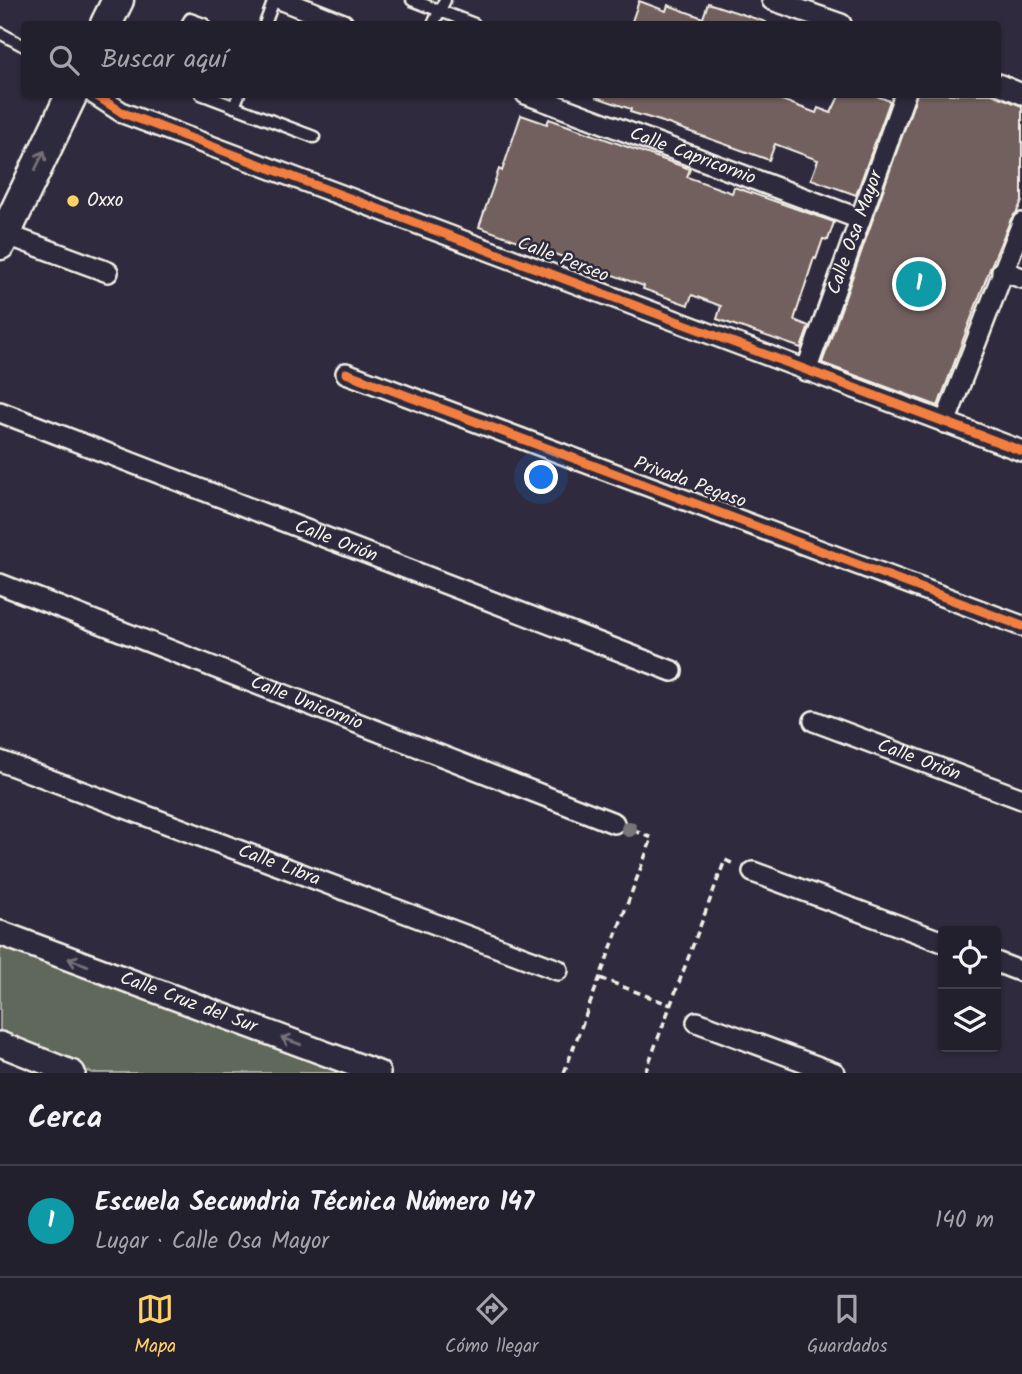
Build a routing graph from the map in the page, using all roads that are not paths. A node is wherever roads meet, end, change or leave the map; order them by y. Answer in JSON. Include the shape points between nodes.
{"nodes":[{"id":1,"x":118,"y":0,"type":"edge"},
{"id":2,"x":274,"y":0,"type":"edge"},
{"id":3,"x":282,"y":0,"type":"edge"},
{"id":4,"x":412,"y":0,"type":"edge"},
{"id":5,"x":445,"y":0,"type":"edge"},
{"id":6,"x":772,"y":0,"type":"edge"},
{"id":7,"x":439,"y":11,"type":"junction"},
{"id":8,"x":108,"y":21,"type":"edge"},
{"id":9,"x":266,"y":21,"type":"edge"},
{"id":10,"x":335,"y":21,"type":"edge"},
{"id":11,"x":434,"y":21,"type":"edge"},
{"id":12,"x":466,"y":21,"type":"edge"},
{"id":13,"x":832,"y":21,"type":"edge"},
{"id":14,"x":0,"y":33,"type":"edge"},
{"id":15,"x":21,"y":44,"type":"edge"},
{"id":16,"x":1001,"y":85,"type":"edge"},
{"id":17,"x":1022,"y":93,"type":"edge"},
{"id":18,"x":70,"y":98,"type":"edge"},
{"id":19,"x":100,"y":98,"type":"edge"},
{"id":20,"x":211,"y":98,"type":"edge"},
{"id":21,"x":237,"y":98,"type":"edge"},
{"id":22,"x":537,"y":98,"type":"edge"},
{"id":23,"x":904,"y":98,"type":"edge"},
{"id":24,"x":234,"y":107,"type":"junction"},
{"id":25,"x":314,"y":136,"type":"dead end"},
{"id":26,"x":860,"y":219,"type":"junction"},
{"id":27,"x":1022,"y":223,"type":"edge"},
{"id":28,"x":2,"y":239,"type":"edge"},
{"id":29,"x":1002,"y":271,"type":"junction"},
{"id":30,"x":108,"y":272,"type":"dead end"},
{"id":31,"x":1022,"y":278,"type":"edge"},
{"id":32,"x":806,"y":371,"type":"junction"},
{"id":33,"x":346,"y":373,"type":"dead end"},
{"id":34,"x":0,"y":412,"type":"edge"},
{"id":35,"x":945,"y":422,"type":"junction"},
{"id":36,"x":1022,"y":451,"type":"edge"},
{"id":37,"x":0,"y":584,"type":"edge"},
{"id":38,"x":1022,"y":626,"type":"edge"},
{"id":39,"x":672,"y":671,"type":"dead end"},
{"id":40,"x":814,"y":721,"type":"dead end"},
{"id":41,"x":0,"y":761,"type":"edge"},
{"id":42,"x":1022,"y":799,"type":"edge"},
{"id":43,"x":614,"y":823,"type":"road end"},
{"id":44,"x":753,"y":872,"type":"road end"},
{"id":45,"x":0,"y":933,"type":"edge"},
{"id":46,"x":938,"y":940,"type":"edge"},
{"id":47,"x":1001,"y":964,"type":"edge"},
{"id":48,"x":558,"y":970,"type":"dead end"},
{"id":49,"x":1022,"y":972,"type":"edge"},
{"id":50,"x":697,"y":1021,"type":"dead end"},
{"id":51,"x":0,"y":1044,"type":"edge"},
{"id":52,"x":73,"y":1073,"type":"edge"},
{"id":53,"x":378,"y":1073,"type":"edge"},
{"id":54,"x":835,"y":1073,"type":"edge"}],
"edges":[{"from":1,"to":8,"type":"main road"},
{"from":2,"to":9,"type":"lane"},
{"from":3,"to":10,"type":"street"},
{"from":4,"to":7,"type":"lane"},
{"from":5,"to":7,"type":"lane"},
{"from":6,"to":13,"type":"street"},
{"from":7,"to":11,"type":"lane"},
{"from":7,"to":12,"type":"lane"},
{"from":14,"to":15,"type":"lane"},
{"from":16,"to":17,"type":"street"},
{"from":28,"to":18,"type":"main road","one_way":true,"via":[[15,201]]},
{"from":19,"to":32,"type":"street","name":"Calle Perseo","via":[[123,113]]},
{"from":20,"to":24,"type":"lane"},
{"from":21,"to":24,"type":"lane"},
{"from":22,"to":26,"type":"street","name":"Calle Capricornio"},
{"from":23,"to":26,"type":"street","name":"Calle Osa Mayor"},
{"from":24,"to":25,"type":"lane"},
{"from":26,"to":32,"type":"street","name":"Calle Osa Mayor"},
{"from":27,"to":29,"type":"street"},
{"from":28,"to":30,"type":"street"},
{"from":29,"to":31,"type":"street"},
{"from":29,"to":35,"type":"street"},
{"from":32,"to":35,"type":"street","name":"Calle Perseo"},
{"from":33,"to":38,"type":"street","name":"Privada Pegaso"},
{"from":34,"to":39,"type":"street","name":"Calle Orión"},
{"from":35,"to":36,"type":"street","name":"Calle Perseo"},
{"from":37,"to":43,"type":"street","name":"Calle Unicornio"},
{"from":40,"to":42,"type":"street","name":"Calle Orión"},
{"from":41,"to":48,"type":"street","name":"Calle Libra"},
{"from":44,"to":46,"type":"street"},
{"from":53,"to":45,"type":"street","name":"Calle Cruz del Sur","one_way":true},
{"from":47,"to":49,"type":"street"},
{"from":50,"to":54,"type":"street"},
{"from":51,"to":52,"type":"street"}]}
